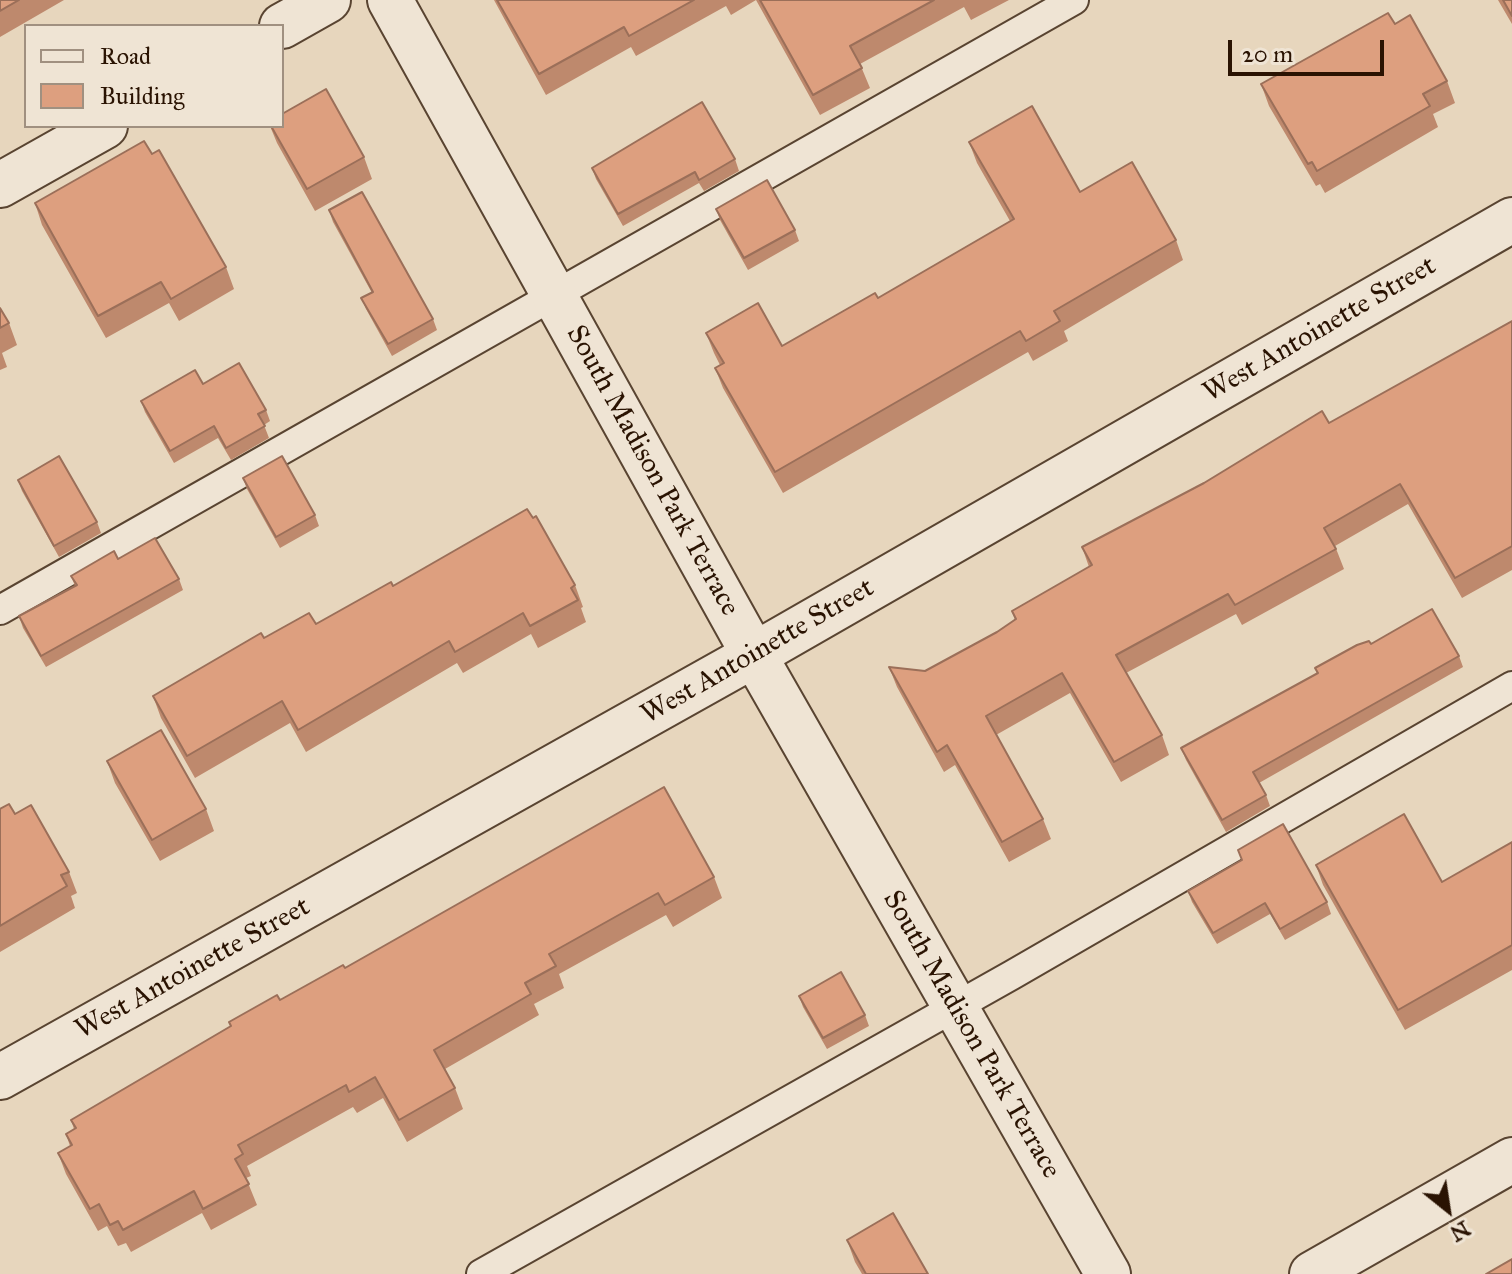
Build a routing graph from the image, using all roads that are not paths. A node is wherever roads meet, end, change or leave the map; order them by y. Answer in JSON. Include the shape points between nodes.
{"nodes":[{"id":1,"x":328,"y":0,"type":"edge"},
{"id":2,"x":390,"y":0,"type":"edge"},
{"id":3,"x":1074,"y":0,"type":"edge"},
{"id":4,"x":284,"y":25,"type":"edge"},
{"id":5,"x":101,"y":128,"type":"edge"},
{"id":6,"x":0,"y":185,"type":"edge"},
{"id":7,"x":1512,"y":220,"type":"edge"},
{"id":8,"x":553,"y":293,"type":"junction"},
{"id":9,"x":0,"y":610,"type":"edge"},
{"id":10,"x":754,"y":655,"type":"junction"},
{"id":11,"x":1512,"y":686,"type":"edge"},
{"id":12,"x":954,"y":1005,"type":"junction"},
{"id":13,"x":0,"y":1077,"type":"edge"},
{"id":14,"x":1512,"y":1160,"type":"edge"},
{"id":15,"x":481,"y":1274,"type":"edge"},
{"id":16,"x":1108,"y":1274,"type":"edge"},
{"id":17,"x":1312,"y":1274,"type":"edge"}],
"edges":[{"from":1,"to":4,"type":"street"},
{"from":2,"to":8,"type":"street","name":"South Madison Park Terrace"},
{"from":3,"to":8,"type":"lane"},
{"from":5,"to":6,"type":"street"},
{"from":7,"to":10,"type":"street","name":"West Antoinette Street"},
{"from":8,"to":9,"type":"lane"},
{"from":8,"to":10,"type":"street","name":"South Madison Park Terrace"},
{"from":10,"to":12,"type":"street","name":"South Madison Park Terrace"},
{"from":10,"to":13,"type":"street","name":"West Antoinette Street"},
{"from":11,"to":12,"type":"lane"},
{"from":12,"to":15,"type":"lane"},
{"from":12,"to":16,"type":"street","name":"South Madison Park Terrace"},
{"from":14,"to":17,"type":"street"}]}
